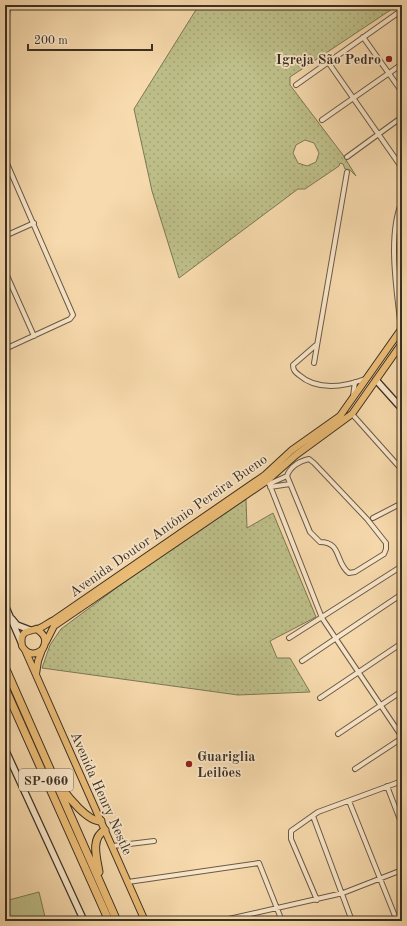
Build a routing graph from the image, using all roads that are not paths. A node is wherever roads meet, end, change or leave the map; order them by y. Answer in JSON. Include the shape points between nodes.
{"nodes":[{"id":1,"x":8,"y":5,"type":"edge"},
{"id":2,"x":402,"y":10,"type":"edge"},
{"id":3,"x":5,"y":36,"type":"edge"},
{"id":4,"x":363,"y":37,"type":"junction"},
{"id":5,"x":328,"y":62,"type":"junction"},
{"id":6,"x":402,"y":64,"type":"edge"},
{"id":7,"x":389,"y":73,"type":"junction"},
{"id":8,"x":296,"y":85,"type":"dead end"},
{"id":9,"x":402,"y":92,"type":"edge"},
{"id":10,"x":353,"y":98,"type":"junction"},
{"id":11,"x":402,"y":117,"type":"edge"},
{"id":12,"x":322,"y":120,"type":"dead end"},
{"id":13,"x":378,"y":134,"type":"junction"},
{"id":14,"x":347,"y":157,"type":"dead end"},
{"id":15,"x":5,"y":159,"type":"edge"},
{"id":16,"x":402,"y":168,"type":"edge"},
{"id":17,"x":347,"y":172,"type":"dead end"},
{"id":18,"x":402,"y":201,"type":"edge"},
{"id":19,"x":34,"y":223,"type":"junction"},
{"id":20,"x":5,"y":236,"type":"edge"},
{"id":21,"x":5,"y":271,"type":"edge"},
{"id":22,"x":400,"y":309,"type":"edge"},
{"id":23,"x":402,"y":328,"type":"edge"},
{"id":24,"x":34,"y":336,"type":"junction"},
{"id":25,"x":316,"y":344,"type":"junction"},
{"id":26,"x":401,"y":348,"type":"edge"},
{"id":27,"x":5,"y":349,"type":"edge"},
{"id":28,"x":314,"y":363,"type":"dead end"},
{"id":29,"x":368,"y":376,"type":"junction"},
{"id":30,"x":377,"y":380,"type":"junction"},
{"id":31,"x":355,"y":382,"type":"junction"},
{"id":32,"x":352,"y":399,"type":"junction"},
{"id":33,"x":402,"y":409,"type":"edge"},
{"id":34,"x":352,"y":414,"type":"junction"},
{"id":35,"x":402,"y":470,"type":"edge"},
{"id":36,"x":286,"y":476,"type":"junction"},
{"id":37,"x":268,"y":481,"type":"junction"},
{"id":38,"x":290,"y":484,"type":"junction"},
{"id":39,"x":402,"y":502,"type":"edge"},
{"id":40,"x":373,"y":518,"type":"dead end"},
{"id":41,"x":402,"y":566,"type":"edge"},
{"id":42,"x":402,"y":594,"type":"edge"},
{"id":43,"x":5,"y":605,"type":"edge"},
{"id":44,"x":9,"y":616,"type":"junction"},
{"id":45,"x":322,"y":618,"type":"junction"},
{"id":46,"x":33,"y":629,"type":"junction"},
{"id":47,"x":290,"y":638,"type":"dead end"},
{"id":48,"x":336,"y":638,"type":"junction"},
{"id":49,"x":21,"y":642,"type":"junction"},
{"id":50,"x":46,"y":642,"type":"junction"},
{"id":51,"x":402,"y":643,"type":"edge"},
{"id":52,"x":24,"y":650,"type":"junction"},
{"id":53,"x":42,"y":650,"type":"junction"},
{"id":54,"x":302,"y":661,"type":"dead end"},
{"id":55,"x":5,"y":667,"type":"edge"},
{"id":56,"x":359,"y":672,"type":"junction"},
{"id":57,"x":36,"y":676,"type":"junction"},
{"id":58,"x":5,"y":688,"type":"edge"},
{"id":59,"x":402,"y":691,"type":"edge"},
{"id":60,"x":320,"y":698,"type":"dead end"},
{"id":61,"x":382,"y":705,"type":"junction"},
{"id":62,"x":338,"y":734,"type":"dead end"},
{"id":63,"x":402,"y":737,"type":"edge"},
{"id":64,"x":5,"y":751,"type":"edge"},
{"id":65,"x":355,"y":769,"type":"dead end"},
{"id":66,"x":50,"y":770,"type":"junction"},
{"id":67,"x":402,"y":781,"type":"edge"},
{"id":68,"x":387,"y":786,"type":"junction"},
{"id":69,"x":349,"y":801,"type":"junction"},
{"id":70,"x":313,"y":816,"type":"junction"},
{"id":71,"x":101,"y":821,"type":"junction"},
{"id":72,"x":402,"y":825,"type":"edge"},
{"id":73,"x":105,"y":830,"type":"junction"},
{"id":74,"x":154,"y":841,"type":"dead end"},
{"id":75,"x":113,"y":846,"type":"junction"},
{"id":76,"x":402,"y":870,"type":"edge"},
{"id":77,"x":380,"y":879,"type":"junction"},
{"id":78,"x":128,"y":882,"type":"junction"},
{"id":79,"x":101,"y":884,"type":"junction"},
{"id":80,"x":343,"y":893,"type":"junction"},
{"id":81,"x":317,"y":900,"type":"junction"},
{"id":82,"x":276,"y":908,"type":"junction"},
{"id":83,"x":84,"y":921,"type":"edge"},
{"id":84,"x":109,"y":921,"type":"edge"},
{"id":85,"x":117,"y":921,"type":"edge"},
{"id":86,"x":145,"y":921,"type":"edge"},
{"id":87,"x":220,"y":921,"type":"edge"},
{"id":88,"x":282,"y":921,"type":"edge"},
{"id":89,"x":352,"y":921,"type":"edge"},
{"id":90,"x":397,"y":921,"type":"edge"}],
"edges":[{"from":1,"to":3,"type":"street"},
{"from":2,"to":4,"type":"street"},
{"from":4,"to":5,"type":"street"},
{"from":4,"to":7,"type":"street"},
{"from":5,"to":8,"type":"street"},
{"from":5,"to":10,"type":"street"},
{"from":6,"to":7,"type":"street"},
{"from":7,"to":9,"type":"street"},
{"from":7,"to":10,"type":"street"},
{"from":10,"to":12,"type":"street"},
{"from":10,"to":13,"type":"street"},
{"from":11,"to":13,"type":"street"},
{"from":13,"to":14,"type":"street"},
{"from":13,"to":16,"type":"street"},
{"from":15,"to":19,"type":"street"},
{"from":17,"to":25,"type":"street"},
{"from":18,"to":22,"type":"street","via":[[394,226]]},
{"from":19,"to":20,"type":"street"},
{"from":19,"to":24,"type":"street","via":[[73,315],[70,319]]},
{"from":21,"to":24,"type":"street"},
{"from":22,"to":23,"type":"street"},
{"from":23,"to":29,"type":"main road","name":"Avenida Doutor Antônio Pereira Bueno"},
{"from":24,"to":27,"type":"street"},
{"from":25,"to":28,"type":"street"},
{"from":25,"to":31,"type":"street","via":[[310,352],[294,362],[292,368],[295,372],[312,384],[330,387]]},
{"from":26,"to":30,"type":"main road","name":"Avenida Doutor Antônio Pereira Bueno"},
{"from":29,"to":30,"type":"main road","via":[[369,381]]},
{"from":29,"to":30,"type":"main road","via":[[376,372]]},
{"from":29,"to":31,"type":"street"},
{"from":29,"to":32,"type":"main road","name":"Avenida Doutor Antônio Pereira Bueno"},
{"from":30,"to":33,"type":"street"},
{"from":30,"to":34,"type":"main road","name":"Avenida Doutor Antônio Pereira Bueno"},
{"from":31,"to":32,"type":"street"},
{"from":32,"to":34,"type":"main road","via":[[349,407]]},
{"from":32,"to":37,"type":"main road","name":"Avenida Doutor Antônio Pereira Bueno","via":[[340,416],[292,450]]},
{"from":34,"to":35,"type":"street"},
{"from":34,"to":37,"type":"main road","name":"Avenida Doutor Antônio Pereira Bueno","via":[[296,455]]},
{"from":36,"to":37,"type":"street"},
{"from":36,"to":38,"type":"street"},
{"from":36,"to":38,"type":"street","via":[[289,469],[303,460],[309,459],[314,462],[386,543],[384,554],[355,572],[349,573],[344,570],[334,546],[320,542],[310,532]]},
{"from":37,"to":38,"type":"street"},
{"from":37,"to":45,"type":"street"},
{"from":37,"to":46,"type":"main road","name":"Avenida Doutor Antônio Pereira Bueno","via":[[54,620]]},
{"from":37,"to":50,"type":"main road","name":"Avenida Doutor Antônio Pereira Bueno","via":[[54,626]]},
{"from":39,"to":40,"type":"street"},
{"from":41,"to":45,"type":"street"},
{"from":42,"to":48,"type":"street"},
{"from":43,"to":44,"type":"street"},
{"from":44,"to":46,"type":"street","via":[[17,625]]},
{"from":44,"to":49,"type":"street"},
{"from":45,"to":47,"type":"street"},
{"from":45,"to":48,"type":"street"},
{"from":46,"to":49,"type":"main road","via":[[22,636]]},
{"from":46,"to":50,"type":"main road","via":[[45,636]]},
{"from":48,"to":54,"type":"street"},
{"from":48,"to":56,"type":"street"},
{"from":49,"to":52,"type":"main road"},
{"from":50,"to":53,"type":"main road"},
{"from":51,"to":56,"type":"street"},
{"from":52,"to":53,"type":"main road","via":[[33,654]]},
{"from":52,"to":57,"type":"main road","name":"Avenida Henry Nestle"},
{"from":53,"to":57,"type":"main road","via":[[36,667]]},
{"from":55,"to":66,"type":"highway","number":"SP-060"},
{"from":56,"to":60,"type":"street"},
{"from":56,"to":61,"type":"street"},
{"from":57,"to":71,"type":"main road","name":"Avenida Henry Nestle"},
{"from":58,"to":84,"type":"highway","number":"SP-060"},
{"from":59,"to":61,"type":"street"},
{"from":61,"to":62,"type":"street"},
{"from":61,"to":63,"type":"street"},
{"from":63,"to":65,"type":"street"},
{"from":64,"to":83,"type":"street"},
{"from":66,"to":71,"type":"highway","via":[[69,799],[90,817]]},
{"from":66,"to":79,"type":"highway","number":"SP-060"},
{"from":67,"to":68,"type":"street"},
{"from":68,"to":69,"type":"street"},
{"from":68,"to":72,"type":"street"},
{"from":69,"to":70,"type":"street"},
{"from":69,"to":77,"type":"street"},
{"from":70,"to":80,"type":"street"},
{"from":70,"to":81,"type":"street","via":[[298,825],[290,834]]},
{"from":71,"to":73,"type":"main road","name":"Avenida Henry Nestle"},
{"from":73,"to":75,"type":"main road","name":"Avenida Henry Nestle"},
{"from":73,"to":79,"type":"highway","via":[[101,833],[95,852]]},
{"from":74,"to":75,"type":"street"},
{"from":75,"to":78,"type":"main road","name":"Avenida Henry Nestle"},
{"from":76,"to":77,"type":"street"},
{"from":77,"to":80,"type":"street"},
{"from":77,"to":90,"type":"street"},
{"from":78,"to":82,"type":"street","via":[[259,863]]},
{"from":78,"to":86,"type":"main road","name":"Avenida Henry Nestle"},
{"from":79,"to":85,"type":"highway","number":"SP-060"},
{"from":80,"to":81,"type":"street"},
{"from":80,"to":89,"type":"street"},
{"from":81,"to":82,"type":"street"},
{"from":82,"to":87,"type":"street"},
{"from":82,"to":88,"type":"street"}]}
